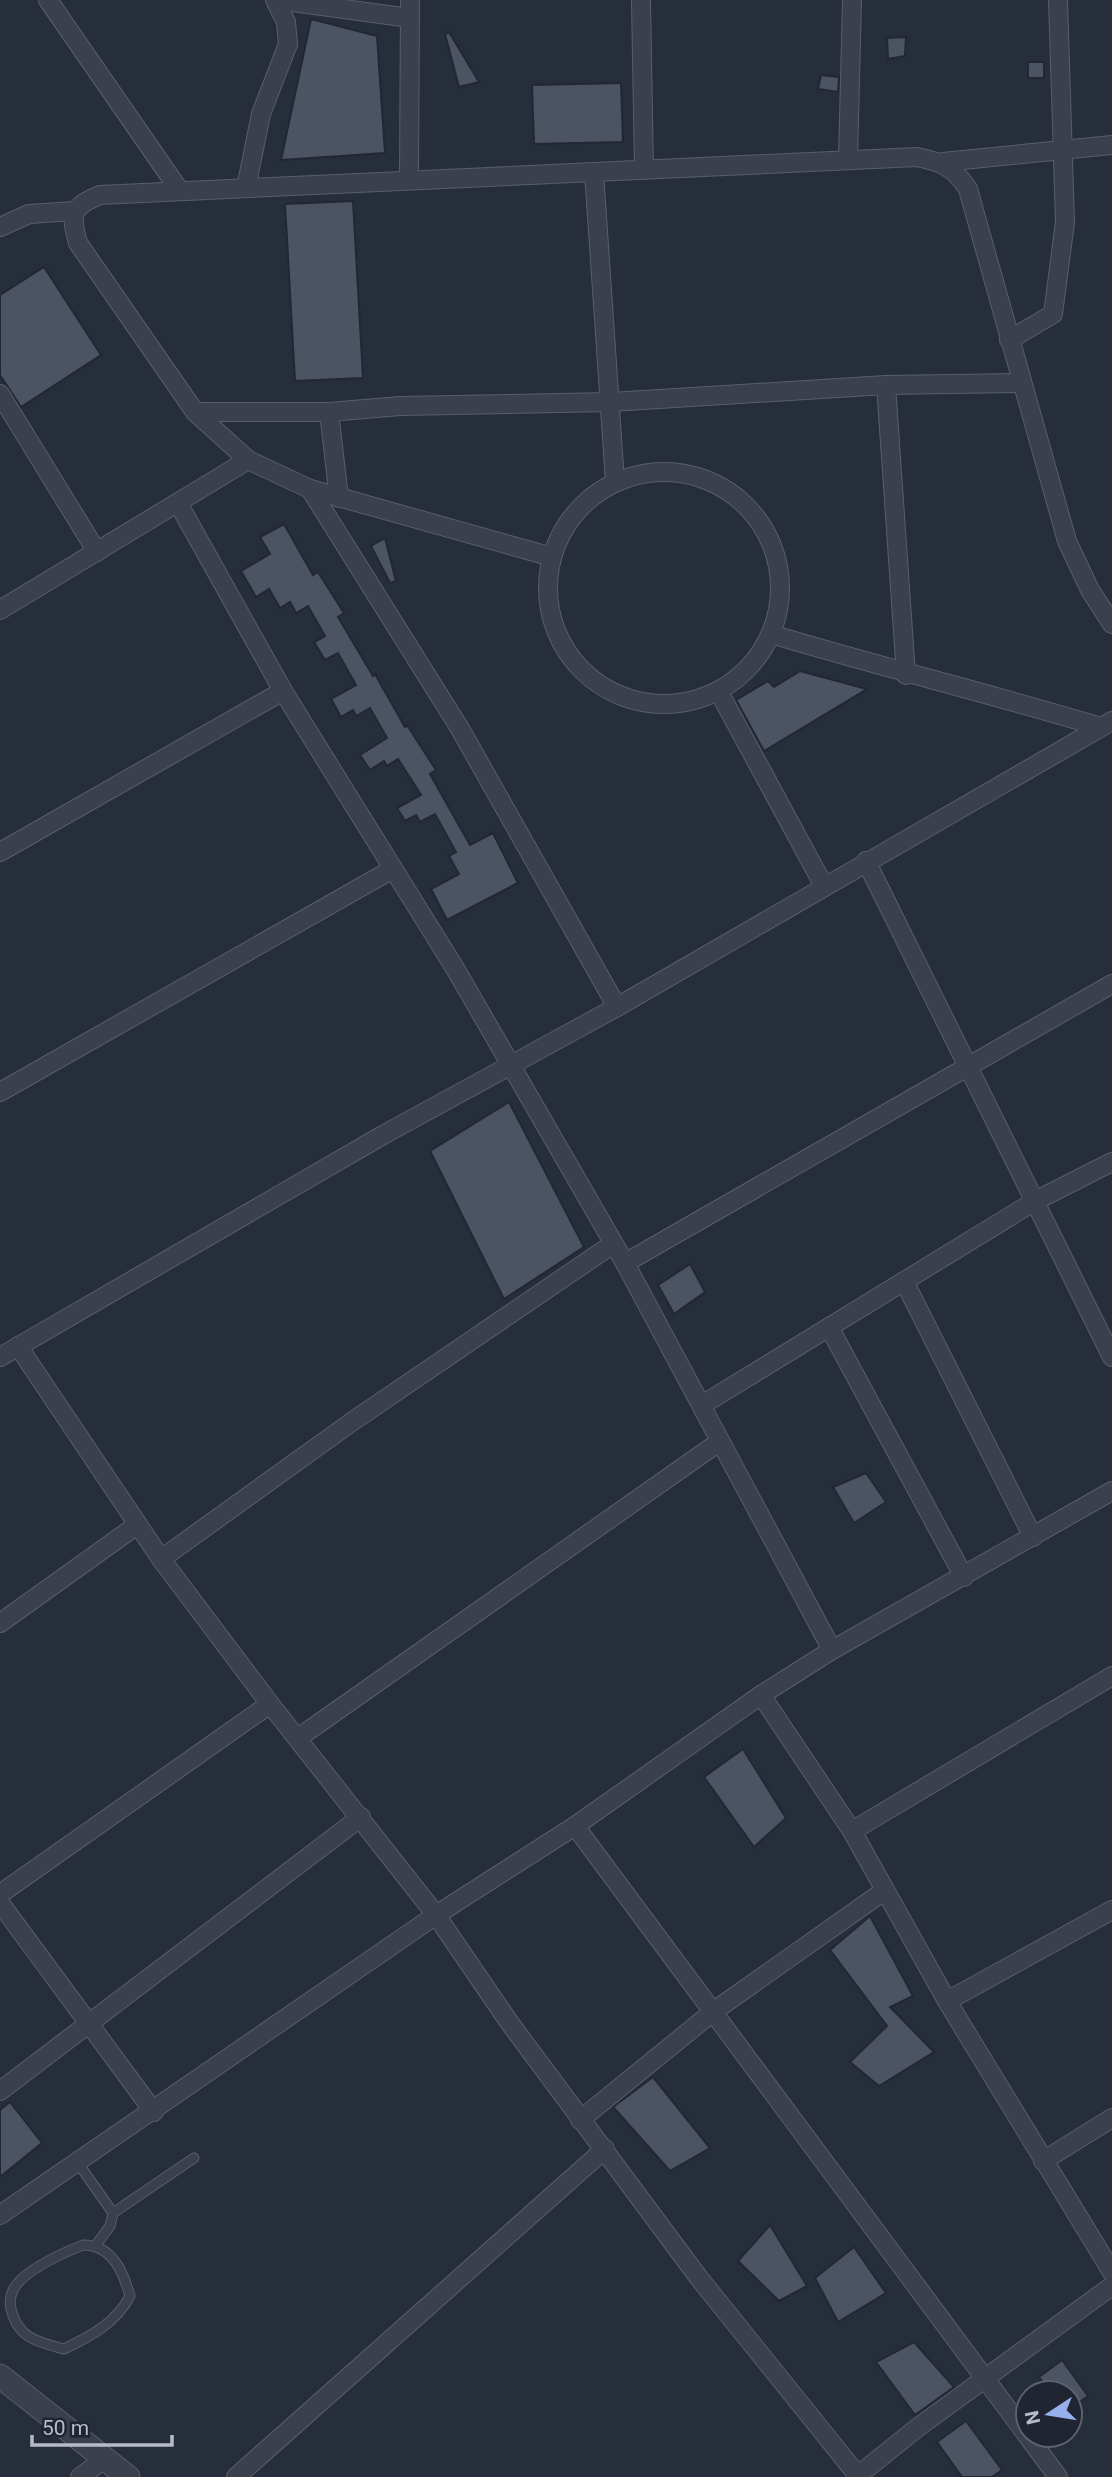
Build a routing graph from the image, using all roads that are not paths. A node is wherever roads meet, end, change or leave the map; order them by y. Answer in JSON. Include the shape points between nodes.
{"nodes":[{"id":1,"x":48,"y":0,"type":"edge"},
{"id":2,"x":276,"y":0,"type":"edge"},
{"id":3,"x":641,"y":0,"type":"edge"},
{"id":4,"x":852,"y":0,"type":"edge"},
{"id":5,"x":1058,"y":0,"type":"edge"},
{"id":6,"x":410,"y":9,"type":"edge"},
{"id":7,"x":1112,"y":145,"type":"edge"},
{"id":8,"x":1063,"y":149,"type":"junction"},
{"id":9,"x":848,"y":160,"type":"junction"},
{"id":10,"x":943,"y":162,"type":"junction"},
{"id":11,"x":644,"y":170,"type":"junction"},
{"id":12,"x":594,"y":172,"type":"junction"},
{"id":13,"x":409,"y":180,"type":"junction"},
{"id":14,"x":246,"y":188,"type":"junction"},
{"id":15,"x":180,"y":191,"type":"junction"},
{"id":16,"x":74,"y":211,"type":"junction"},
{"id":17,"x":0,"y":227,"type":"edge"},
{"id":18,"x":1009,"y":340,"type":"junction"},
{"id":19,"x":1020,"y":383,"type":"junction"},
{"id":20,"x":886,"y":385,"type":"junction"},
{"id":21,"x":0,"y":394,"type":"edge"},
{"id":22,"x":611,"y":402,"type":"junction"},
{"id":23,"x":195,"y":412,"type":"junction"},
{"id":24,"x":329,"y":412,"type":"junction"},
{"id":25,"x":247,"y":460,"type":"junction"},
{"id":26,"x":615,"y":482,"type":"junction"},
{"id":27,"x":310,"y":489,"type":"junction"},
{"id":28,"x":339,"y":498,"type":"junction"},
{"id":29,"x":178,"y":503,"type":"junction"},
{"id":30,"x":97,"y":552,"type":"junction"},
{"id":31,"x":552,"y":557,"type":"junction"},
{"id":32,"x":0,"y":610,"type":"edge"},
{"id":33,"x":1112,"y":624,"type":"edge"},
{"id":34,"x":771,"y":634,"type":"junction"},
{"id":35,"x":906,"y":675,"type":"junction"},
{"id":36,"x":283,"y":691,"type":"junction"},
{"id":37,"x":719,"y":692,"type":"junction"},
{"id":38,"x":1107,"y":724,"type":"edge"},
{"id":39,"x":0,"y":852,"type":"edge"},
{"id":40,"x":866,"y":861,"type":"junction"},
{"id":41,"x":391,"y":870,"type":"junction"},
{"id":42,"x":824,"y":886,"type":"junction"},
{"id":43,"x":1112,"y":984,"type":"edge"},
{"id":44,"x":617,"y":1007,"type":"junction"},
{"id":45,"x":969,"y":1064,"type":"junction"},
{"id":46,"x":510,"y":1067,"type":"junction"},
{"id":47,"x":0,"y":1092,"type":"edge"},
{"id":48,"x":1112,"y":1161,"type":"edge"},
{"id":49,"x":1035,"y":1200,"type":"junction"},
{"id":50,"x":613,"y":1244,"type":"junction"},
{"id":51,"x":625,"y":1263,"type":"junction"},
{"id":52,"x":904,"y":1281,"type":"junction"},
{"id":53,"x":829,"y":1327,"type":"junction"},
{"id":54,"x":18,"y":1346,"type":"junction"},
{"id":55,"x":0,"y":1357,"type":"edge"},
{"id":56,"x":1112,"y":1357,"type":"edge"},
{"id":57,"x":702,"y":1405,"type":"junction"},
{"id":58,"x":719,"y":1442,"type":"junction"},
{"id":59,"x":1112,"y":1491,"type":"edge"},
{"id":60,"x":137,"y":1525,"type":"junction"},
{"id":61,"x":1033,"y":1537,"type":"junction"},
{"id":62,"x":161,"y":1559,"type":"junction"},
{"id":63,"x":964,"y":1577,"type":"junction"},
{"id":64,"x":0,"y":1623,"type":"edge"},
{"id":65,"x":832,"y":1650,"type":"junction"},
{"id":66,"x":1112,"y":1676,"type":"edge"},
{"id":67,"x":761,"y":1695,"type":"junction"},
{"id":68,"x":270,"y":1704,"type":"junction"},
{"id":69,"x":298,"y":1738,"type":"junction"},
{"id":70,"x":361,"y":1817,"type":"junction"},
{"id":71,"x":575,"y":1826,"type":"junction"},
{"id":72,"x":852,"y":1831,"type":"junction"},
{"id":73,"x":884,"y":1891,"type":"junction"},
{"id":74,"x":0,"y":1894,"type":"edge"},
{"id":75,"x":0,"y":1903,"type":"edge"},
{"id":76,"x":1112,"y":1910,"type":"edge"},
{"id":77,"x":436,"y":1915,"type":"junction"},
{"id":78,"x":947,"y":2001,"type":"junction"},
{"id":79,"x":714,"y":2011,"type":"junction"},
{"id":80,"x":89,"y":2025,"type":"junction"},
{"id":81,"x":0,"y":2091,"type":"edge"},
{"id":82,"x":153,"y":2112,"type":"junction"},
{"id":83,"x":1112,"y":2118,"type":"edge"},
{"id":84,"x":580,"y":2120,"type":"junction"},
{"id":85,"x":605,"y":2149,"type":"junction"},
{"id":86,"x":194,"y":2158,"type":"dead end"},
{"id":87,"x":1043,"y":2161,"type":"junction"},
{"id":88,"x":78,"y":2163,"type":"junction"},
{"id":89,"x":113,"y":2213,"type":"junction"},
{"id":90,"x":0,"y":2216,"type":"edge"},
{"id":91,"x":96,"y":2245,"type":"junction"},
{"id":92,"x":1112,"y":2272,"type":"edge"},
{"id":93,"x":1112,"y":2286,"type":"edge"},
{"id":94,"x":0,"y":2376,"type":"edge"},
{"id":95,"x":986,"y":2378,"type":"junction"},
{"id":96,"x":103,"y":2460,"type":"junction"},
{"id":97,"x":858,"y":2476,"type":"edge"},
{"id":98,"x":80,"y":2477,"type":"edge"},
{"id":99,"x":128,"y":2477,"type":"edge"},
{"id":100,"x":236,"y":2477,"type":"edge"},
{"id":101,"x":1058,"y":2477,"type":"edge"}],
"edges":[{"from":1,"to":15,"type":"street"},
{"from":2,"to":6,"type":"street"},
{"from":2,"to":14,"type":"street","via":[[288,44],[261,114]]},
{"from":3,"to":11,"type":"street"},
{"from":4,"to":9,"type":"street"},
{"from":5,"to":8,"type":"street"},
{"from":6,"to":13,"type":"street"},
{"from":7,"to":8,"type":"street"},
{"from":8,"to":10,"type":"street"},
{"from":8,"to":18,"type":"street","via":[[1065,222],[1053,314]]},
{"from":9,"to":10,"type":"street","via":[[917,156]]},
{"from":9,"to":11,"type":"street"},
{"from":10,"to":18,"type":"street","via":[[957,171],[968,188]]},
{"from":11,"to":12,"type":"street"},
{"from":12,"to":13,"type":"street"},
{"from":12,"to":22,"type":"street"},
{"from":13,"to":14,"type":"street"},
{"from":14,"to":15,"type":"street"},
{"from":15,"to":16,"type":"street","via":[[100,195],[80,203]]},
{"from":16,"to":17,"type":"street","via":[[29,214]]},
{"from":16,"to":23,"type":"street","via":[[78,243]]},
{"from":18,"to":19,"type":"street"},
{"from":19,"to":20,"type":"street"},
{"from":19,"to":33,"type":"street","via":[[1067,541]]},
{"from":20,"to":22,"type":"street"},
{"from":20,"to":35,"type":"street"},
{"from":21,"to":30,"type":"street"},
{"from":22,"to":24,"type":"street"},
{"from":22,"to":26,"type":"street"},
{"from":23,"to":24,"type":"street"},
{"from":23,"to":25,"type":"street"},
{"from":24,"to":28,"type":"street"},
{"from":25,"to":27,"type":"street"},
{"from":25,"to":29,"type":"street"},
{"from":26,"to":31,"type":"street","via":[[576,512]]},
{"from":26,"to":34,"type":"street","via":[[649,472],[684,473],[717,484],[745,504],[766,532],[779,565],[780,600]]},
{"from":27,"to":28,"type":"street"},
{"from":27,"to":44,"type":"street","via":[[458,727]]},
{"from":28,"to":31,"type":"street"},
{"from":29,"to":30,"type":"street"},
{"from":29,"to":36,"type":"street"},
{"from":30,"to":32,"type":"street"},
{"from":31,"to":37,"type":"street","via":[[551,617],[562,645],[580,669],[604,688],[641,702],[691,702]]},
{"from":34,"to":35,"type":"street"},
{"from":34,"to":37,"type":"street","via":[[759,657]]},
{"from":35,"to":38,"type":"street"},
{"from":36,"to":39,"type":"street"},
{"from":36,"to":41,"type":"street"},
{"from":37,"to":42,"type":"street"},
{"from":38,"to":40,"type":"street"},
{"from":40,"to":42,"type":"street"},
{"from":40,"to":45,"type":"street"},
{"from":41,"to":46,"type":"street","via":[[456,970]]},
{"from":41,"to":47,"type":"street"},
{"from":42,"to":44,"type":"street"},
{"from":43,"to":45,"type":"street"},
{"from":44,"to":46,"type":"street"},
{"from":45,"to":49,"type":"street"},
{"from":45,"to":51,"type":"street"},
{"from":46,"to":50,"type":"street"},
{"from":46,"to":54,"type":"street"},
{"from":48,"to":49,"type":"street"},
{"from":49,"to":52,"type":"street"},
{"from":49,"to":56,"type":"street"},
{"from":50,"to":51,"type":"street"},
{"from":50,"to":62,"type":"street"},
{"from":51,"to":57,"type":"street"},
{"from":52,"to":53,"type":"street"},
{"from":52,"to":61,"type":"street"},
{"from":53,"to":57,"type":"street"},
{"from":53,"to":63,"type":"street"},
{"from":54,"to":55,"type":"street"},
{"from":54,"to":60,"type":"street"},
{"from":57,"to":58,"type":"street"},
{"from":58,"to":65,"type":"street"},
{"from":58,"to":69,"type":"street"},
{"from":59,"to":61,"type":"street"},
{"from":60,"to":62,"type":"street"},
{"from":60,"to":64,"type":"street"},
{"from":61,"to":63,"type":"street"},
{"from":62,"to":68,"type":"street"},
{"from":63,"to":65,"type":"street"},
{"from":65,"to":67,"type":"street"},
{"from":66,"to":72,"type":"street"},
{"from":67,"to":71,"type":"street"},
{"from":67,"to":72,"type":"street"},
{"from":68,"to":69,"type":"street"},
{"from":68,"to":74,"type":"street"},
{"from":69,"to":70,"type":"street"},
{"from":70,"to":77,"type":"street"},
{"from":70,"to":80,"type":"street"},
{"from":71,"to":77,"type":"street"},
{"from":71,"to":79,"type":"street"},
{"from":72,"to":73,"type":"street"},
{"from":73,"to":78,"type":"street"},
{"from":73,"to":79,"type":"street"},
{"from":75,"to":80,"type":"street"},
{"from":76,"to":78,"type":"street"},
{"from":77,"to":82,"type":"street"},
{"from":77,"to":84,"type":"street"},
{"from":78,"to":87,"type":"street"},
{"from":79,"to":84,"type":"street"},
{"from":79,"to":95,"type":"street"},
{"from":80,"to":81,"type":"street"},
{"from":80,"to":82,"type":"street"},
{"from":82,"to":88,"type":"street"},
{"from":83,"to":87,"type":"street"},
{"from":84,"to":85,"type":"street"},
{"from":85,"to":97,"type":"street","via":[[699,2278]]},
{"from":85,"to":100,"type":"street"},
{"from":86,"to":89,"type":"lane"},
{"from":87,"to":92,"type":"street"},
{"from":88,"to":89,"type":"lane"},
{"from":88,"to":90,"type":"street"},
{"from":89,"to":91,"type":"lane"},
{"from":91,"to":91,"type":"lane","via":[[123,2273],[130,2296],[120,2315],[64,2349],[42,2344],[15,2326],[9,2301],[16,2284],[59,2255]]},
{"from":93,"to":95,"type":"street"},
{"from":94,"to":96,"type":"street"},
{"from":95,"to":97,"type":"street"},
{"from":95,"to":101,"type":"street"},
{"from":96,"to":98,"type":"street"},
{"from":96,"to":99,"type":"street"}]}
